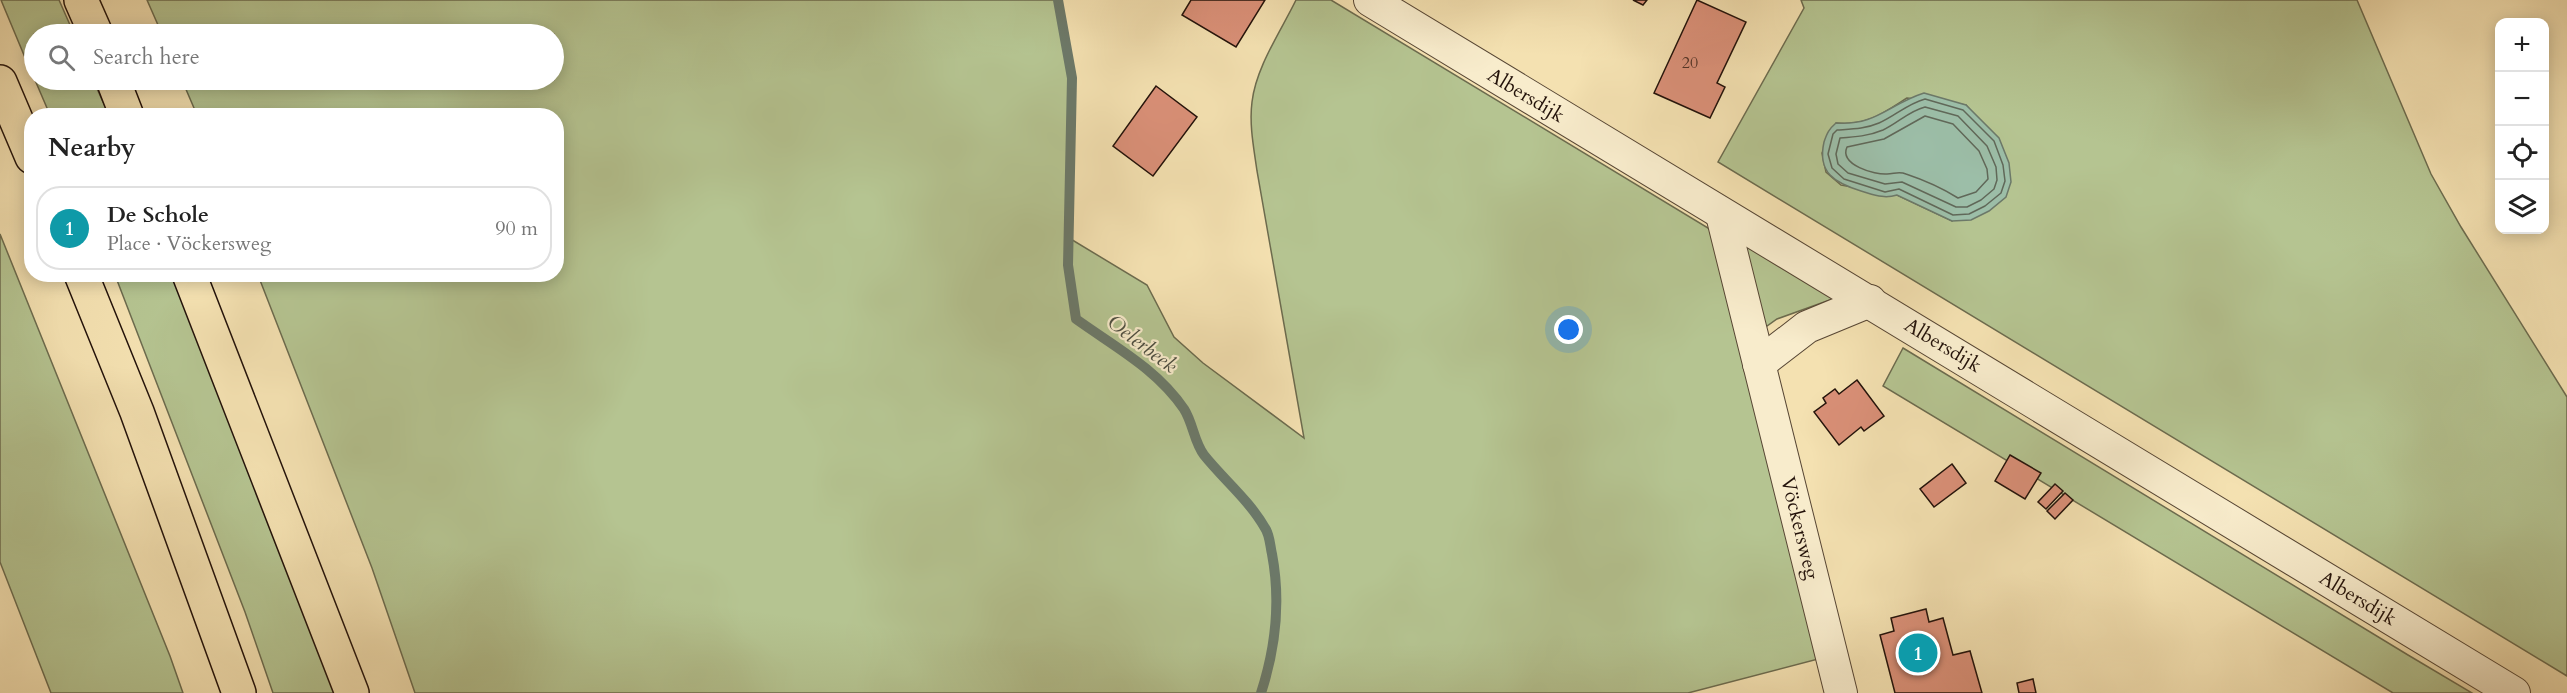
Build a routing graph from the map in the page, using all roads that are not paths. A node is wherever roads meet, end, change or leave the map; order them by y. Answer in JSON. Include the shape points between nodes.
{"nodes":[{"id":1,"x":81,"y":0,"type":"edge"},
{"id":2,"x":1370,"y":0,"type":"edge"},
{"id":3,"x":92,"y":24,"type":"edge"},
{"id":4,"x":1,"y":85,"type":"edge"},
{"id":5,"x":117,"y":90,"type":"edge"},
{"id":6,"x":124,"y":108,"type":"edge"},
{"id":7,"x":24,"y":138,"type":"edge"},
{"id":8,"x":1722,"y":214,"type":"junction"},
{"id":9,"x":84,"y":282,"type":"edge"},
{"id":10,"x":192,"y":282,"type":"edge"},
{"id":11,"x":1870,"y":301,"type":"junction"},
{"id":12,"x":1759,"y":364,"type":"junction"},
{"id":13,"x":239,"y":693,"type":"edge"},
{"id":14,"x":352,"y":693,"type":"edge"},
{"id":15,"x":1841,"y":693,"type":"edge"},
{"id":16,"x":2514,"y":693,"type":"edge"}],
"edges":[{"from":1,"to":3,"type":"highway"},
{"from":2,"to":8,"type":"street","name":"Albersdijk"},
{"from":4,"to":7,"type":"highway"},
{"from":5,"to":6,"type":"highway"},
{"from":8,"to":11,"type":"street","name":"Albersdijk"},
{"from":8,"to":12,"type":"street","name":"Vöckersweg"},
{"from":9,"to":13,"type":"highway","via":[[137,412]]},
{"from":10,"to":14,"type":"highway"},
{"from":11,"to":12,"type":"street","via":[[1807,327]]},
{"from":11,"to":16,"type":"street","name":"Albersdijk"},
{"from":12,"to":15,"type":"street","name":"Vöckersweg"}]}
